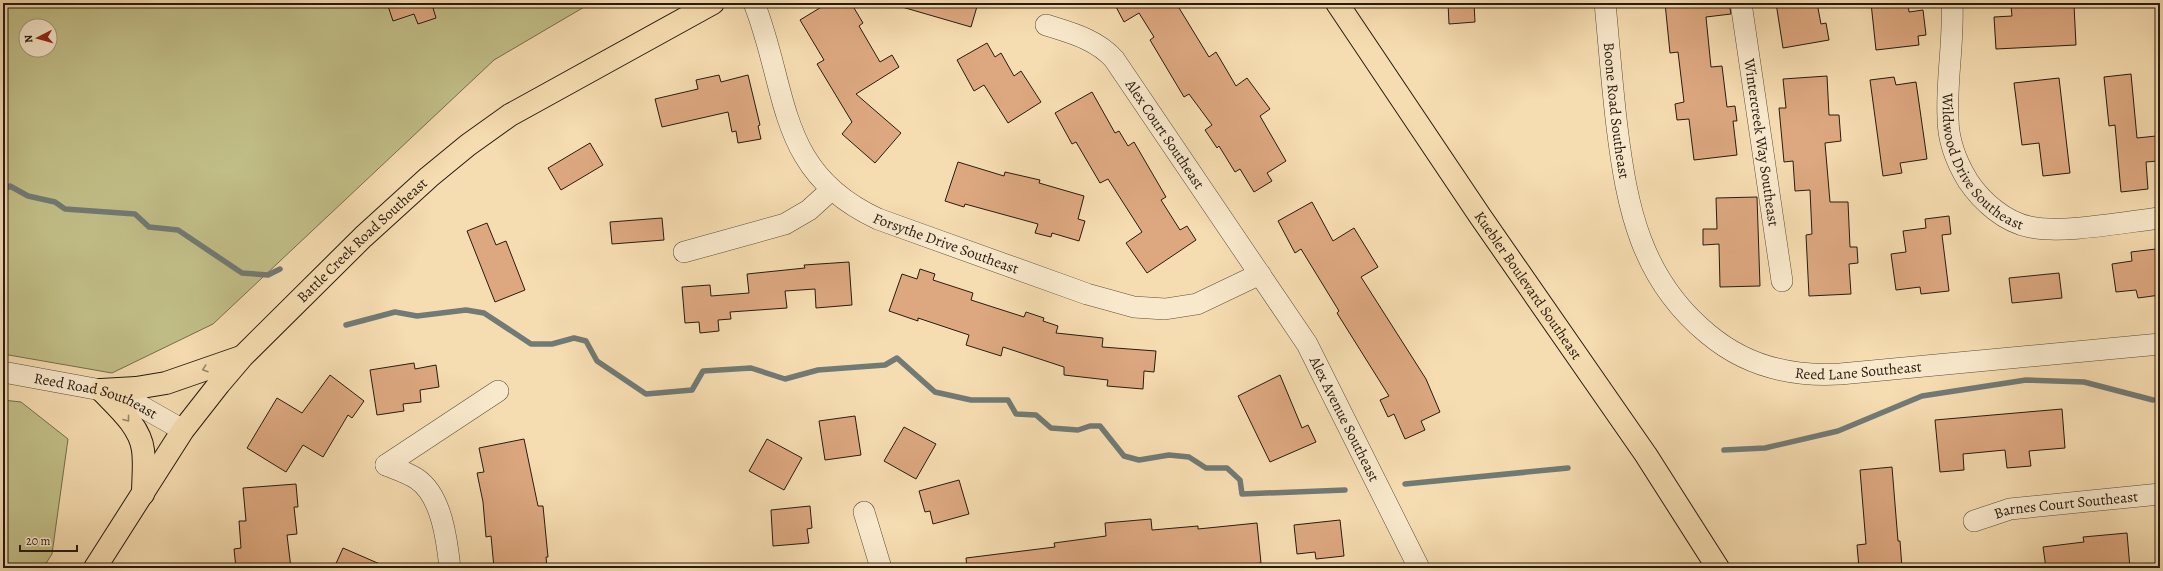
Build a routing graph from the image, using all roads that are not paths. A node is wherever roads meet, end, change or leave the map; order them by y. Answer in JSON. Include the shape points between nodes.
{"nodes":[{"id":1,"x":713,"y":3,"type":"edge"},
{"id":2,"x":754,"y":3,"type":"edge"},
{"id":3,"x":1337,"y":3,"type":"edge"},
{"id":4,"x":1605,"y":3,"type":"edge"},
{"id":5,"x":1741,"y":3,"type":"edge"},
{"id":6,"x":1952,"y":3,"type":"edge"},
{"id":7,"x":1046,"y":25,"type":"dead end"},
{"id":8,"x":831,"y":190,"type":"junction"},
{"id":9,"x":1632,"y":217,"type":"joint"},
{"id":10,"x":2160,"y":218,"type":"edge"},
{"id":11,"x":684,"y":252,"type":"dead end"},
{"id":12,"x":1260,"y":274,"type":"junction"},
{"id":13,"x":1782,"y":281,"type":"dead end"},
{"id":14,"x":2160,"y":344,"type":"edge"},
{"id":15,"x":242,"y":357,"type":"junction"},
{"id":16,"x":3,"y":372,"type":"edge"},
{"id":17,"x":101,"y":390,"type":"junction"},
{"id":18,"x":498,"y":391,"type":"dead end"},
{"id":19,"x":183,"y":430,"type":"junction"},
{"id":20,"x":143,"y":494,"type":"junction"},
{"id":21,"x":2160,"y":494,"type":"edge"},
{"id":22,"x":864,"y":512,"type":"dead end"},
{"id":23,"x":1974,"y":521,"type":"dead end"},
{"id":24,"x":95,"y":568,"type":"edge"},
{"id":25,"x":450,"y":568,"type":"edge"},
{"id":26,"x":881,"y":568,"type":"edge"},
{"id":27,"x":1419,"y":568,"type":"edge"},
{"id":28,"x":1718,"y":568,"type":"edge"}],
"edges":[{"from":1,"to":15,"type":"main road","name":"Battle Creek Road Southeast","via":[[510,115],[468,145],[363,237]]},
{"from":2,"to":8,"type":"street","name":"Forsythe Drive Southeast","via":[[762,22],[785,114],[804,154]]},
{"from":3,"to":28,"type":"main road","name":"Kuebler Boulevard Southeast","via":[[1480,216],[1646,455]]},
{"from":4,"to":9,"type":"street","name":"Boone Road Southeast","via":[[1622,164]]},
{"from":5,"to":13,"type":"street","name":"Wintercreek Way Southeast"},
{"from":6,"to":10,"type":"street","name":"Wildwood Drive Southeast","via":[[1948,118],[1950,136],[1964,174],[1977,194],[2011,221],[2030,228],[2072,228]]},
{"from":7,"to":12,"type":"street","name":"Alex Court Southeast","via":[[1094,42],[1114,59]]},
{"from":8,"to":11,"type":"street","via":[[809,210],[785,224]]},
{"from":8,"to":12,"type":"street","name":"Forsythe Drive Southeast","via":[[858,210],[878,219],[1086,294],[1134,307],[1165,309],[1197,304]]},
{"from":9,"to":14,"type":"street","name":"Reed Lane Southeast","via":[[1651,264],[1680,309],[1720,345],[1751,361],[1777,370],[1810,375],[1834,374]]},
{"from":12,"to":27,"type":"street","name":"Alex Avenue Southeast","via":[[1317,361]]},
{"from":15,"to":17,"type":"main road","one_way":true,"via":[[166,383]]},
{"from":15,"to":19,"type":"main road","name":"Battle Creek Road Southeast"},
{"from":16,"to":17,"type":"street","name":"Reed Road Southeast"},
{"from":17,"to":19,"type":"street","name":"Reed Road Southeast","via":[[130,400]]},
{"from":17,"to":20,"type":"main road","one_way":true,"via":[[127,418],[141,441]]},
{"from":18,"to":25,"type":"street","via":[[386,465],[417,479],[426,487],[447,536]]},
{"from":19,"to":20,"type":"main road","name":"Battle Creek Road Southeast"},
{"from":20,"to":24,"type":"main road","name":"Battle Creek Road Southeast"},
{"from":21,"to":23,"type":"street","name":"Barnes Court Southeast","via":[[2010,509]]},
{"from":22,"to":26,"type":"street"}]}
